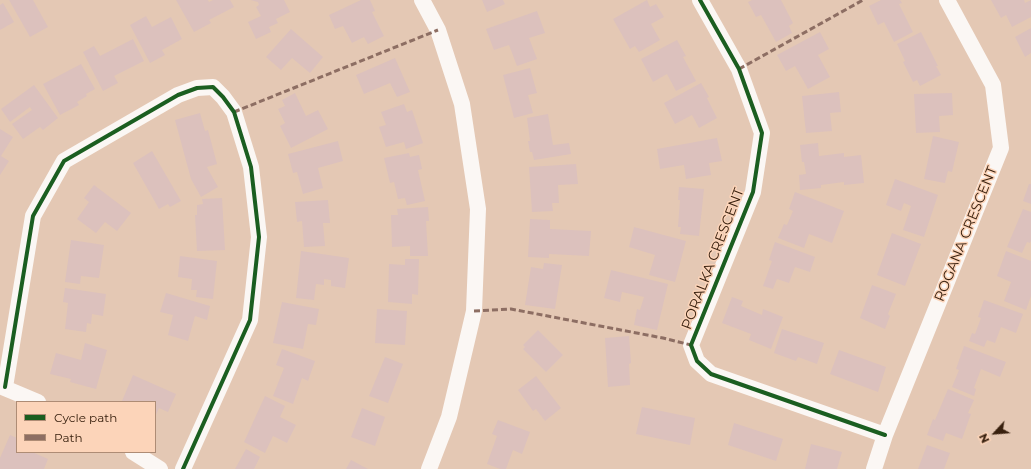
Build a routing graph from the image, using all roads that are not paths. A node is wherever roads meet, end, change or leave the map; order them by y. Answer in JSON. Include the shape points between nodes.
{"nodes":[{"id":1,"x":422,"y":0,"type":"edge"},
{"id":2,"x":700,"y":0,"type":"edge"},
{"id":3,"x":947,"y":0,"type":"edge"},
{"id":4,"x":2,"y":386,"type":"edge"},
{"id":5,"x":36,"y":401,"type":"edge"},
{"id":6,"x":885,"y":434,"type":"junction"},
{"id":7,"x":135,"y":453,"type":"edge"},
{"id":8,"x":160,"y":469,"type":"edge"},
{"id":9,"x":183,"y":469,"type":"edge"},
{"id":10,"x":428,"y":469,"type":"edge"},
{"id":11,"x":874,"y":469,"type":"edge"}],
"edges":[{"from":1,"to":10,"type":"street","via":[[438,30],[462,104],[478,209],[474,311],[450,417]]},
{"from":2,"to":6,"type":"street","name":"PORALKA CRESCENT","via":[[739,69],[762,133],[753,192],[691,345],[697,361],[711,374]]},
{"from":3,"to":6,"type":"street","name":"ROGANA CRESCENT","via":[[993,85],[1001,148]]},
{"from":4,"to":5,"type":"street"},
{"from":4,"to":9,"type":"street","via":[[33,216],[64,161],[178,95],[197,88],[212,87],[234,112],[251,167],[260,237],[250,320]]},
{"from":6,"to":11,"type":"street","name":"ROGANA CRESCENT"},
{"from":7,"to":8,"type":"street"}]}
